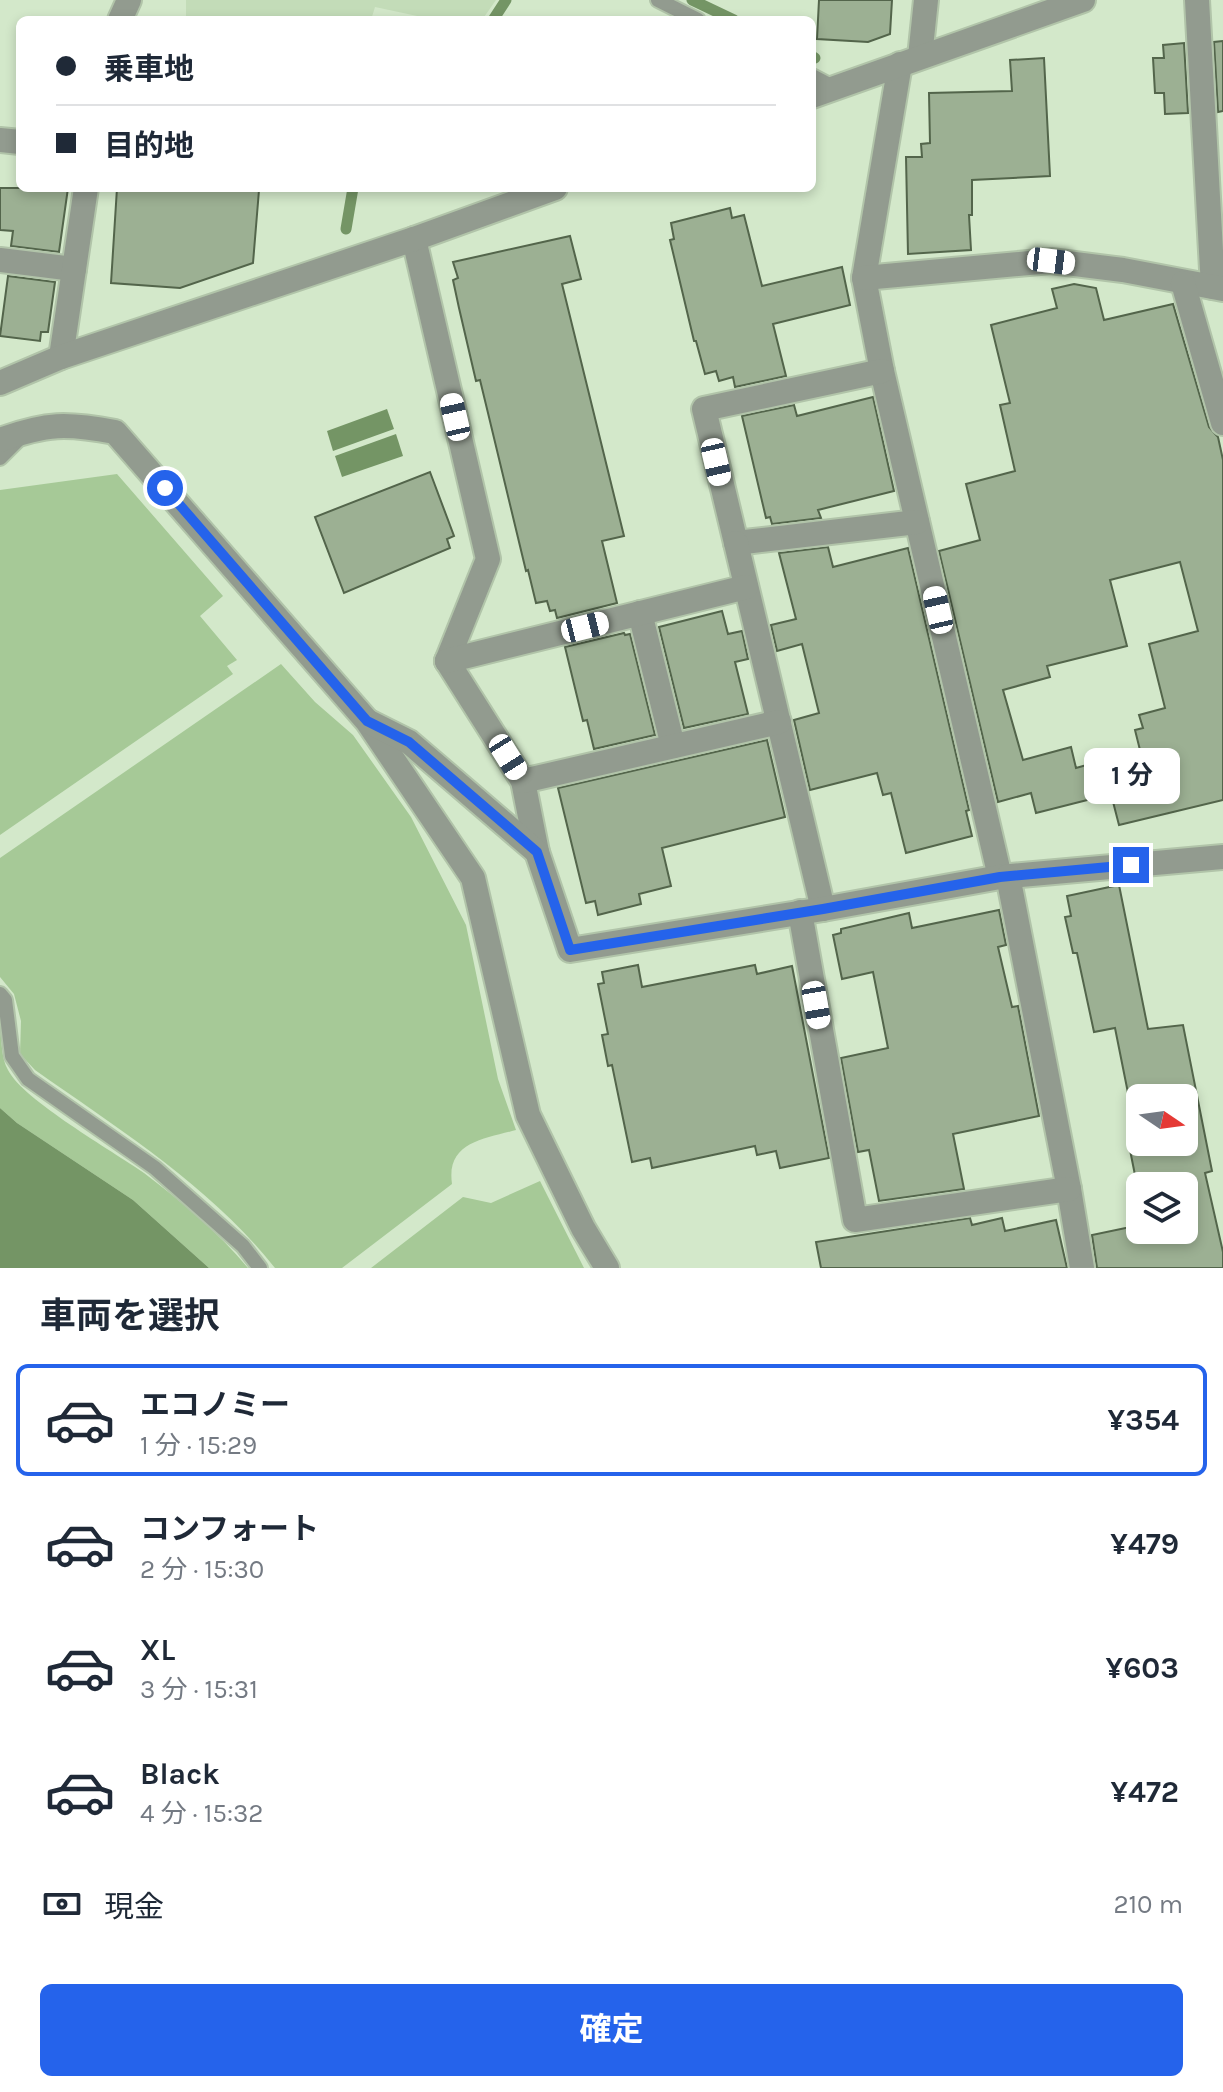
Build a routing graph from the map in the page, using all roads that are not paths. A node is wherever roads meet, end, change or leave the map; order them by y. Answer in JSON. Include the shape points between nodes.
{"nodes":[{"id":1,"x":658,"y":0,"type":"edge"},
{"id":2,"x":926,"y":0,"type":"edge"},
{"id":3,"x":1083,"y":0,"type":"edge"},
{"id":4,"x":1197,"y":0,"type":"edge"},
{"id":5,"x":690,"y":16,"type":"edge"},
{"id":6,"x":910,"y":61,"type":"junction"},
{"id":7,"x":816,"y":78,"type":"edge"},
{"id":8,"x":835,"y":88,"type":"junction"},
{"id":9,"x":816,"y":95,"type":"edge"},
{"id":10,"x":85,"y":192,"type":"edge"},
{"id":11,"x":544,"y":192,"type":"edge"},
{"id":12,"x":414,"y":239,"type":"junction"},
{"id":13,"x":0,"y":260,"type":"edge"},
{"id":14,"x":74,"y":269,"type":"junction"},
{"id":15,"x":864,"y":278,"type":"junction"},
{"id":16,"x":1183,"y":283,"type":"junction"},
{"id":17,"x":1218,"y":288,"type":"edge"},
{"id":18,"x":61,"y":357,"type":"junction"},
{"id":19,"x":882,"y":371,"type":"junction"},
{"id":20,"x":0,"y":383,"type":"edge"},
{"id":21,"x":1223,"y":423,"type":"edge"},
{"id":22,"x":28,"y":430,"type":"junction"},
{"id":23,"x":0,"y":440,"type":"edge"},
{"id":24,"x":0,"y":458,"type":"edge"},
{"id":25,"x":917,"y":522,"type":"junction"},
{"id":26,"x":736,"y":543,"type":"junction"},
{"id":27,"x":746,"y":587,"type":"junction"},
{"id":28,"x":640,"y":613,"type":"junction"},
{"id":29,"x":447,"y":661,"type":"junction"},
{"id":30,"x":367,"y":721,"type":"junction"},
{"id":31,"x":779,"y":722,"type":"junction"},
{"id":32,"x":673,"y":746,"type":"junction"},
{"id":33,"x":523,"y":781,"type":"junction"},
{"id":34,"x":537,"y":852,"type":"junction"},
{"id":35,"x":1223,"y":857,"type":"edge"},
{"id":36,"x":1004,"y":876,"type":"junction"},
{"id":37,"x":811,"y":911,"type":"junction"},
{"id":38,"x":0,"y":994,"type":"edge"},
{"id":39,"x":1069,"y":1189,"type":"junction"},
{"id":40,"x":260,"y":1268,"type":"edge"},
{"id":41,"x":607,"y":1268,"type":"edge"},
{"id":42,"x":1082,"y":1268,"type":"edge"}],
"edges":[{"from":1,"to":5,"type":"lane"},
{"from":2,"to":6,"type":"street"},
{"from":3,"to":6,"type":"street"},
{"from":4,"to":17,"type":"street"},
{"from":6,"to":8,"type":"street"},
{"from":6,"to":15,"type":"street"},
{"from":7,"to":8,"type":"lane"},
{"from":8,"to":9,"type":"street"},
{"from":10,"to":14,"type":"street"},
{"from":11,"to":12,"type":"street"},
{"from":12,"to":18,"type":"street"},
{"from":12,"to":29,"type":"street","via":[[488,559]]},
{"from":13,"to":14,"type":"street"},
{"from":14,"to":18,"type":"street"},
{"from":15,"to":16,"type":"street","via":[[1051,261]]},
{"from":15,"to":19,"type":"street"},
{"from":16,"to":17,"type":"street"},
{"from":16,"to":21,"type":"street"},
{"from":18,"to":20,"type":"street"},
{"from":19,"to":25,"type":"street"},
{"from":19,"to":26,"type":"street","via":[[704,409]]},
{"from":22,"to":23,"type":"street"},
{"from":22,"to":24,"type":"lane"},
{"from":22,"to":30,"type":"street","via":[[72,424],[115,432]]},
{"from":25,"to":26,"type":"street"},
{"from":25,"to":36,"type":"street"},
{"from":26,"to":27,"type":"street"},
{"from":27,"to":28,"type":"street"},
{"from":27,"to":31,"type":"street"},
{"from":28,"to":29,"type":"street"},
{"from":28,"to":32,"type":"street"},
{"from":29,"to":33,"type":"street"},
{"from":30,"to":34,"type":"street","via":[[409,742]]},
{"from":30,"to":41,"type":"street","via":[[473,878],[528,1115]]},
{"from":31,"to":32,"type":"street"},
{"from":31,"to":37,"type":"street"},
{"from":32,"to":33,"type":"street"},
{"from":33,"to":34,"type":"street"},
{"from":34,"to":37,"type":"street","via":[[570,950]]},
{"from":35,"to":36,"type":"street"},
{"from":36,"to":37,"type":"street"},
{"from":36,"to":39,"type":"street"},
{"from":37,"to":39,"type":"street","via":[[855,1220]]},
{"from":38,"to":40,"type":"lane","via":[[12,1056],[28,1079],[155,1168],[243,1246]]},
{"from":39,"to":42,"type":"street"}]}
